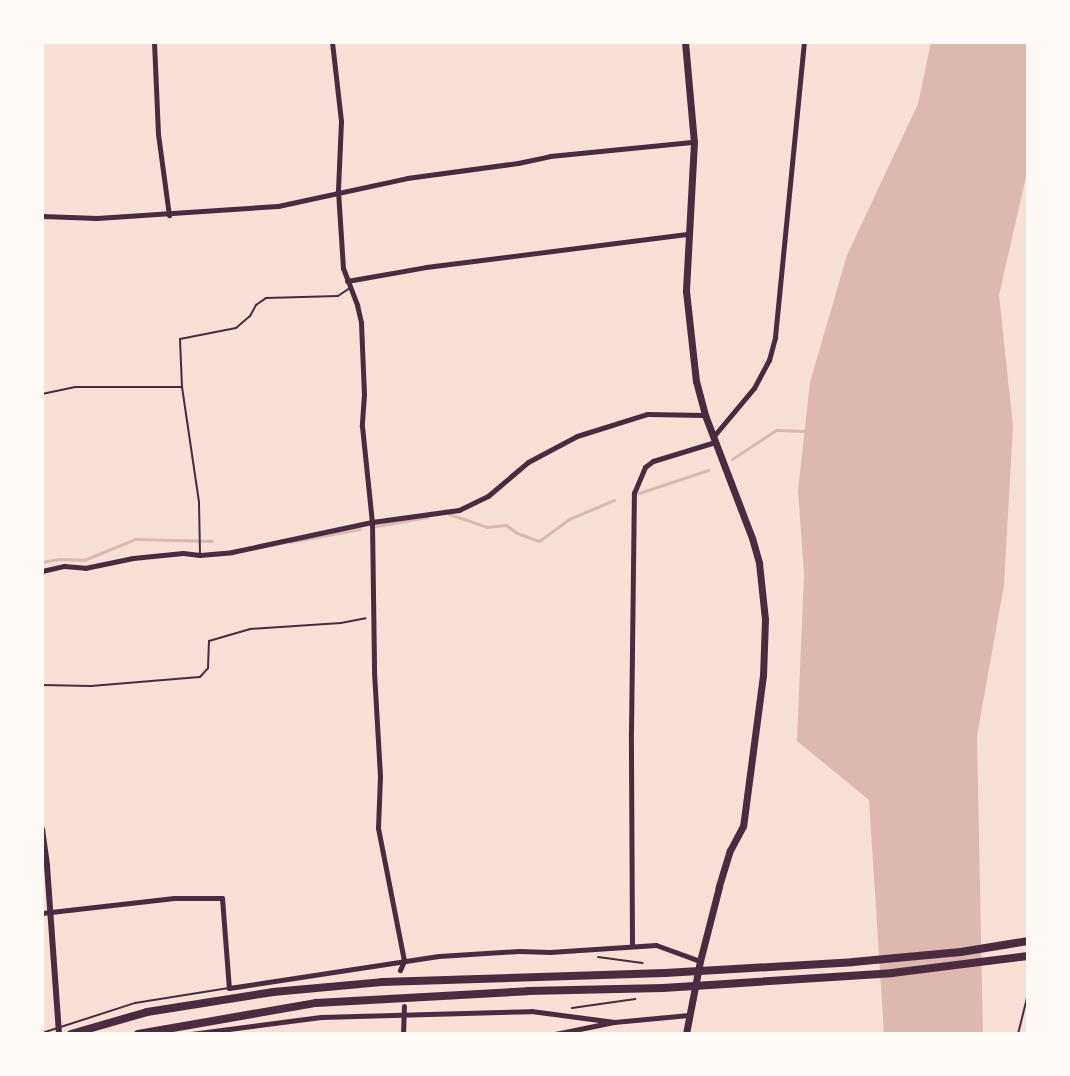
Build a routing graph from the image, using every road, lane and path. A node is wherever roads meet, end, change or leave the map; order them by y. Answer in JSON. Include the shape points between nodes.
{"nodes":[{"id":1,"x":154,"y":42,"type":"edge"},
{"id":2,"x":332,"y":42,"type":"edge"},
{"id":3,"x":685,"y":42,"type":"edge"},
{"id":4,"x":804,"y":42,"type":"edge"},
{"id":5,"x":693,"y":142,"type":"junction"},
{"id":6,"x":338,"y":191,"type":"junction"},
{"id":7,"x":169,"y":215,"type":"junction"},
{"id":8,"x":42,"y":216,"type":"edge"},
{"id":9,"x":687,"y":234,"type":"junction"},
{"id":10,"x":347,"y":281,"type":"junction"},
{"id":11,"x":350,"y":288,"type":"junction"},
{"id":12,"x":182,"y":387,"type":"junction"},
{"id":13,"x":42,"y":394,"type":"edge"},
{"id":14,"x":705,"y":415,"type":"junction"},
{"id":15,"x":714,"y":440,"type":"junction"},
{"id":16,"x":372,"y":522,"type":"junction"},
{"id":17,"x":200,"y":555,"type":"junction"},
{"id":18,"x":42,"y":571,"type":"edge"},
{"id":19,"x":374,"y":617,"type":"junction"},
{"id":20,"x":42,"y":685,"type":"edge"},
{"id":21,"x":42,"y":829,"type":"edge"},
{"id":22,"x":51,"y":912,"type":"junction"},
{"id":23,"x":42,"y":913,"type":"edge"},
{"id":24,"x":1028,"y":941,"type":"edge"},
{"id":25,"x":632,"y":945,"type":"junction"},
{"id":26,"x":1028,"y":956,"type":"edge"},
{"id":27,"x":596,"y":957,"type":"dead end"},
{"id":28,"x":404,"y":961,"type":"junction"},
{"id":29,"x":700,"y":961,"type":"junction"},
{"id":30,"x":651,"y":965,"type":"dead end"},
{"id":31,"x":400,"y":970,"type":"dead end"},
{"id":32,"x":229,"y":987,"type":"junction"},
{"id":33,"x":1028,"y":994,"type":"edge"},
{"id":34,"x":639,"y":998,"type":"dead end"},
{"id":35,"x":404,"y":1006,"type":"dead end"},
{"id":36,"x":571,"y":1008,"type":"dead end"},
{"id":37,"x":689,"y":1015,"type":"junction"},
{"id":38,"x":403,"y":1016,"type":"junction"},
{"id":39,"x":614,"y":1022,"type":"junction"},
{"id":40,"x":58,"y":1031,"type":"edge"},
{"id":41,"x":42,"y":1033,"type":"edge"},
{"id":42,"x":71,"y":1034,"type":"edge"},
{"id":43,"x":138,"y":1034,"type":"edge"},
{"id":44,"x":191,"y":1034,"type":"edge"},
{"id":45,"x":403,"y":1034,"type":"edge"},
{"id":46,"x":555,"y":1034,"type":"edge"},
{"id":47,"x":686,"y":1034,"type":"edge"},
{"id":48,"x":1018,"y":1034,"type":"edge"}],
"edges":[{"from":1,"to":7,"type":"street","via":[[158,134]]},
{"from":2,"to":6,"type":"street","via":[[341,121]]},
{"from":3,"to":5,"type":"main road"},
{"from":4,"to":15,"type":"street","via":[[775,337],[769,360],[754,388]]},
{"from":5,"to":6,"type":"street","via":[[550,156]]},
{"from":5,"to":9,"type":"main road"},
{"from":6,"to":7,"type":"street","via":[[278,206]]},
{"from":6,"to":10,"type":"street"},
{"from":7,"to":8,"type":"street"},
{"from":9,"to":10,"type":"street","via":[[426,267]]},
{"from":9,"to":14,"type":"main road","via":[[686,291],[696,381]]},
{"from":10,"to":11,"type":"street"},
{"from":11,"to":12,"type":"lane","via":[[338,296],[266,298],[236,328],[180,339]]},
{"from":11,"to":16,"type":"street","via":[[361,323],[362,426]]},
{"from":12,"to":13,"type":"lane","via":[[75,387]]},
{"from":12,"to":17,"type":"lane","via":[[196,479]]},
{"from":14,"to":15,"type":"main road"},
{"from":14,"to":16,"type":"street","via":[[647,414],[609,424],[528,462],[488,496],[459,510]]},
{"from":15,"to":25,"type":"street","via":[[653,461],[645,467],[634,493]]},
{"from":15,"to":29,"type":"main road","via":[[759,563],[763,675],[743,826],[730,850]]},
{"from":16,"to":17,"type":"street","via":[[232,552]]},
{"from":16,"to":19,"type":"street"},
{"from":17,"to":18,"type":"street","via":[[133,558],[85,568],[64,566]]},
{"from":19,"to":20,"type":"path","via":[[250,629],[209,641],[208,668],[200,676],[91,686]]},
{"from":19,"to":28,"type":"street","via":[[378,828]]},
{"from":21,"to":22,"type":"street"},
{"from":22,"to":23,"type":"street"},
{"from":22,"to":32,"type":"street","via":[[174,898],[222,898]]},
{"from":22,"to":40,"type":"street"},
{"from":24,"to":42,"type":"highway","via":[[853,962],[382,982],[273,992],[147,1012]]},
{"from":25,"to":28,"type":"street"},
{"from":25,"to":29,"type":"street","via":[[656,945]]},
{"from":26,"to":43,"type":"highway","via":[[892,973],[316,1003]]},
{"from":27,"to":30,"type":"path"},
{"from":28,"to":31,"type":"street"},
{"from":28,"to":32,"type":"street"},
{"from":29,"to":37,"type":"main road"},
{"from":32,"to":40,"type":"lane","via":[[135,1003]]},
{"from":33,"to":48,"type":"path"},
{"from":34,"to":36,"type":"path"},
{"from":35,"to":38,"type":"street"},
{"from":37,"to":39,"type":"street"},
{"from":37,"to":47,"type":"main road"},
{"from":38,"to":39,"type":"street","via":[[531,1011]]},
{"from":38,"to":44,"type":"street","via":[[321,1017]]},
{"from":38,"to":45,"type":"street"},
{"from":39,"to":46,"type":"street"},
{"from":40,"to":41,"type":"lane"}]}
